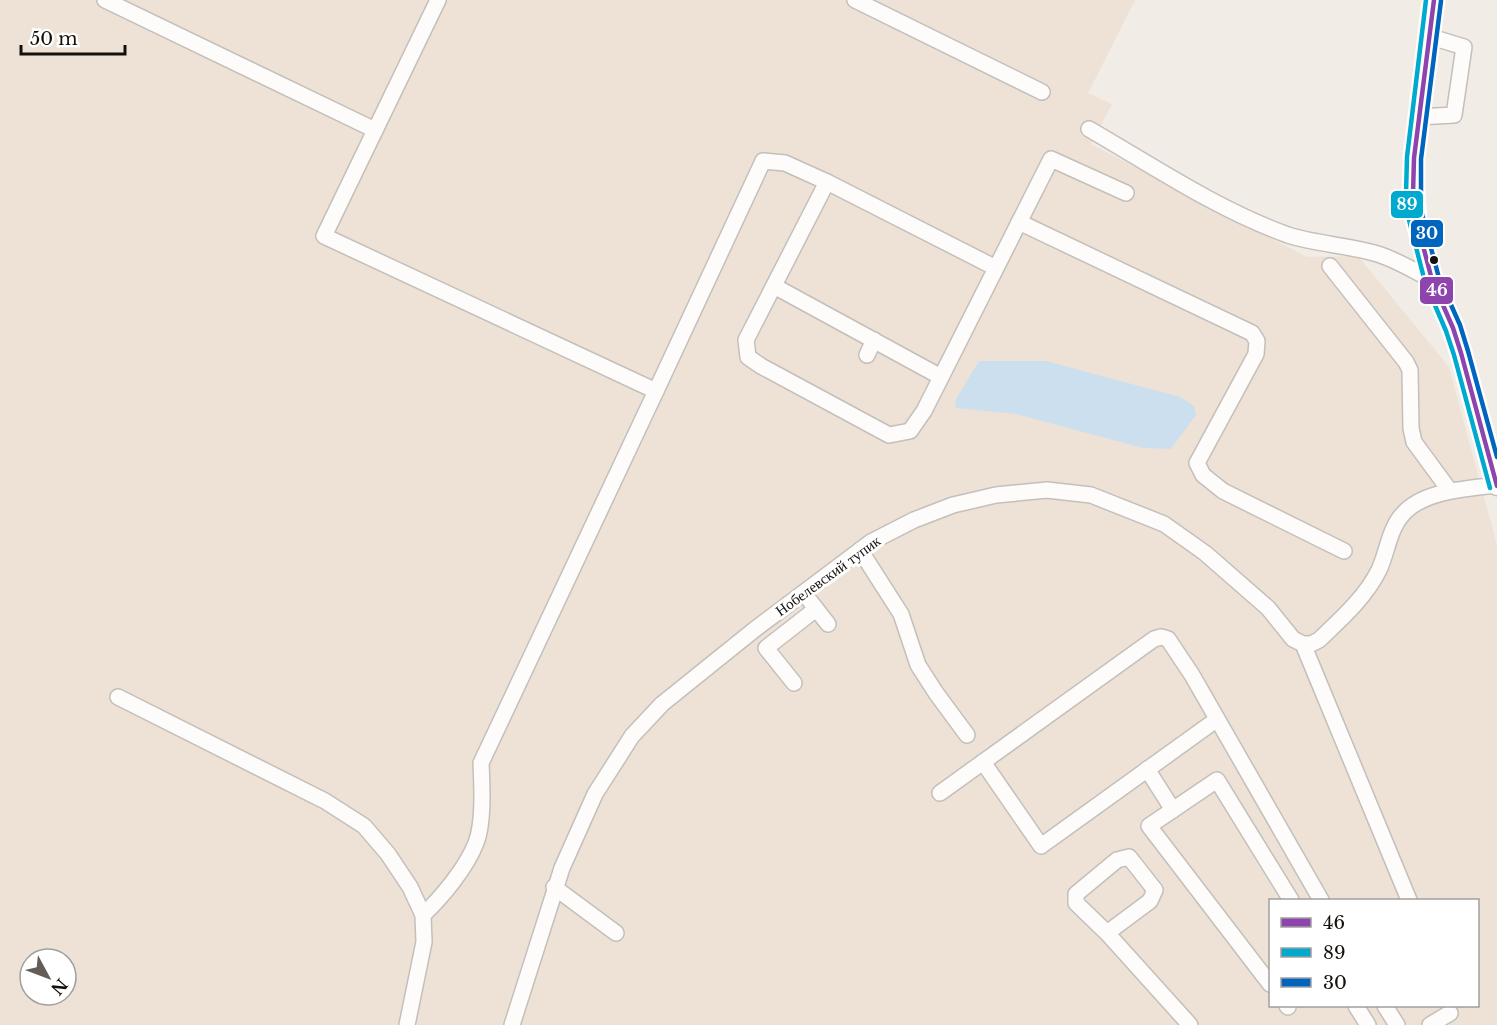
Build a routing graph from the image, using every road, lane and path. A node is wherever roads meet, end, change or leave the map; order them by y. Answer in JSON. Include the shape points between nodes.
{"nodes":[{"id":1,"x":105,"y":0,"type":"edge"},
{"id":2,"x":438,"y":0,"type":"edge"},
{"id":3,"x":855,"y":0,"type":"edge"},
{"id":4,"x":1434,"y":0,"type":"edge"},
{"id":5,"x":1428,"y":36,"type":"junction"},
{"id":6,"x":1042,"y":92,"type":"dead end"},
{"id":7,"x":1418,"y":117,"type":"junction"},
{"id":8,"x":1089,"y":129,"type":"dead end"},
{"id":9,"x":375,"y":130,"type":"junction"},
{"id":10,"x":827,"y":182,"type":"junction"},
{"id":11,"x":1126,"y":194,"type":"dead end"},
{"id":12,"x":1019,"y":222,"type":"junction"},
{"id":13,"x":1330,"y":266,"type":"dead end"},
{"id":14,"x":996,"y":268,"type":"junction"},
{"id":15,"x":1432,"y":280,"type":"junction"},
{"id":16,"x":774,"y":286,"type":"junction"},
{"id":17,"x":874,"y":340,"type":"junction"},
{"id":18,"x":867,"y":355,"type":"dead end"},
{"id":19,"x":941,"y":376,"type":"junction"},
{"id":20,"x":656,"y":391,"type":"junction"},
{"id":21,"x":1497,"y":485,"type":"edge"},
{"id":22,"x":1450,"y":491,"type":"junction"},
{"id":23,"x":860,"y":550,"type":"junction"},
{"id":24,"x":1344,"y":551,"type":"dead end"},
{"id":25,"x":803,"y":593,"type":"junction"},
{"id":26,"x":816,"y":609,"type":"junction"},
{"id":27,"x":828,"y":624,"type":"dead end"},
{"id":28,"x":1303,"y":644,"type":"junction"},
{"id":29,"x":794,"y":683,"type":"dead end"},
{"id":30,"x":118,"y":697,"type":"dead end"},
{"id":31,"x":1216,"y":720,"type":"junction"},
{"id":32,"x":967,"y":735,"type":"dead end"},
{"id":33,"x":983,"y":762,"type":"junction"},
{"id":34,"x":1148,"y":769,"type":"junction"},
{"id":35,"x":940,"y":793,"type":"dead end"},
{"id":36,"x":1173,"y":810,"type":"junction"},
{"id":37,"x":554,"y":887,"type":"junction"},
{"id":38,"x":1290,"y":899,"type":"edge"},
{"id":39,"x":1320,"y":899,"type":"edge"},
{"id":40,"x":1409,"y":899,"type":"edge"},
{"id":41,"x":423,"y":915,"type":"junction"},
{"id":42,"x":616,"y":933,"type":"dead end"},
{"id":43,"x":1107,"y":933,"type":"junction"},
{"id":44,"x":1269,"y":983,"type":"edge"},
{"id":45,"x":1357,"y":1007,"type":"edge"},
{"id":46,"x":1386,"y":1007,"type":"edge"},
{"id":47,"x":1450,"y":1015,"type":"edge"},
{"id":48,"x":407,"y":1025,"type":"edge"},
{"id":49,"x":512,"y":1025,"type":"edge"},
{"id":50,"x":1190,"y":1025,"type":"edge"},
{"id":51,"x":1368,"y":1025,"type":"edge"},
{"id":52,"x":1397,"y":1025,"type":"edge"},
{"id":53,"x":1430,"y":1025,"type":"edge"}],
"edges":[{"from":1,"to":9,"type":"street"},
{"from":2,"to":9,"type":"street"},
{"from":3,"to":6,"type":"street"},
{"from":4,"to":5,"type":"main road"},
{"from":5,"to":7,"type":"main road"},
{"from":5,"to":7,"type":"street","via":[[1464,47],[1454,115]]},
{"from":7,"to":15,"type":"main road","via":[[1413,194]]},
{"from":8,"to":15,"type":"street","via":[[1235,211],[1288,234],[1375,253]]},
{"from":9,"to":20,"type":"street","via":[[324,236]]},
{"from":10,"to":14,"type":"street"},
{"from":10,"to":16,"type":"street"},
{"from":10,"to":20,"type":"street","via":[[785,162],[763,162]]},
{"from":11,"to":12,"type":"street","via":[[1051,159]]},
{"from":12,"to":14,"type":"street"},
{"from":12,"to":24,"type":"street","via":[[1252,333],[1257,341],[1256,354],[1197,463],[1203,475],[1223,491]]},
{"from":13,"to":22,"type":"street","via":[[1406,362],[1410,370],[1414,442]]},
{"from":14,"to":19,"type":"street"},
{"from":15,"to":21,"type":"main road","via":[[1461,353]]},
{"from":16,"to":17,"type":"street"},
{"from":16,"to":19,"type":"street","via":[[746,340],[748,357],[859,419],[889,435],[910,431]]},
{"from":17,"to":18,"type":"street"},
{"from":17,"to":19,"type":"street"},
{"from":20,"to":41,"type":"street","via":[[481,763],[482,802],[476,842],[443,896]]},
{"from":21,"to":22,"type":"street"},
{"from":22,"to":28,"type":"street","via":[[1435,494],[1402,514],[1364,595],[1319,640]]},
{"from":23,"to":25,"type":"street","name":"Нобелевский тупик"},
{"from":23,"to":28,"type":"street","name":"Нобелевский тупик","via":[[914,520],[953,505],[996,495],[1047,490],[1091,495],[1164,524],[1205,553],[1268,608],[1293,639]]},
{"from":23,"to":32,"type":"street","via":[[901,614],[918,666]]},
{"from":25,"to":26,"type":"street"},
{"from":25,"to":37,"type":"street","name":"Нобелевский тупик","via":[[662,704],[632,736],[595,794]]},
{"from":26,"to":27,"type":"street"},
{"from":26,"to":29,"type":"street","via":[[766,648]]},
{"from":28,"to":40,"type":"street"},
{"from":30,"to":41,"type":"street","via":[[325,801],[364,826],[410,887]]},
{"from":31,"to":33,"type":"street","via":[[1173,644],[1161,637]]},
{"from":31,"to":34,"type":"street"},
{"from":31,"to":39,"type":"street"},
{"from":33,"to":34,"type":"street","via":[[1041,846]]},
{"from":33,"to":35,"type":"street"},
{"from":34,"to":36,"type":"street"},
{"from":36,"to":38,"type":"street","via":[[1217,780]]},
{"from":36,"to":44,"type":"street","via":[[1149,826]]},
{"from":37,"to":42,"type":"street"},
{"from":37,"to":49,"type":"street","name":"Нобелевский тупик"},
{"from":41,"to":48,"type":"street","via":[[424,942]]},
{"from":43,"to":43,"type":"street","via":[[1150,901],[1155,890],[1129,857],[1118,860],[1076,894],[1076,903]]},
{"from":43,"to":50,"type":"street"},
{"from":45,"to":51,"type":"street"},
{"from":46,"to":52,"type":"street"},
{"from":47,"to":53,"type":"street"}]}
